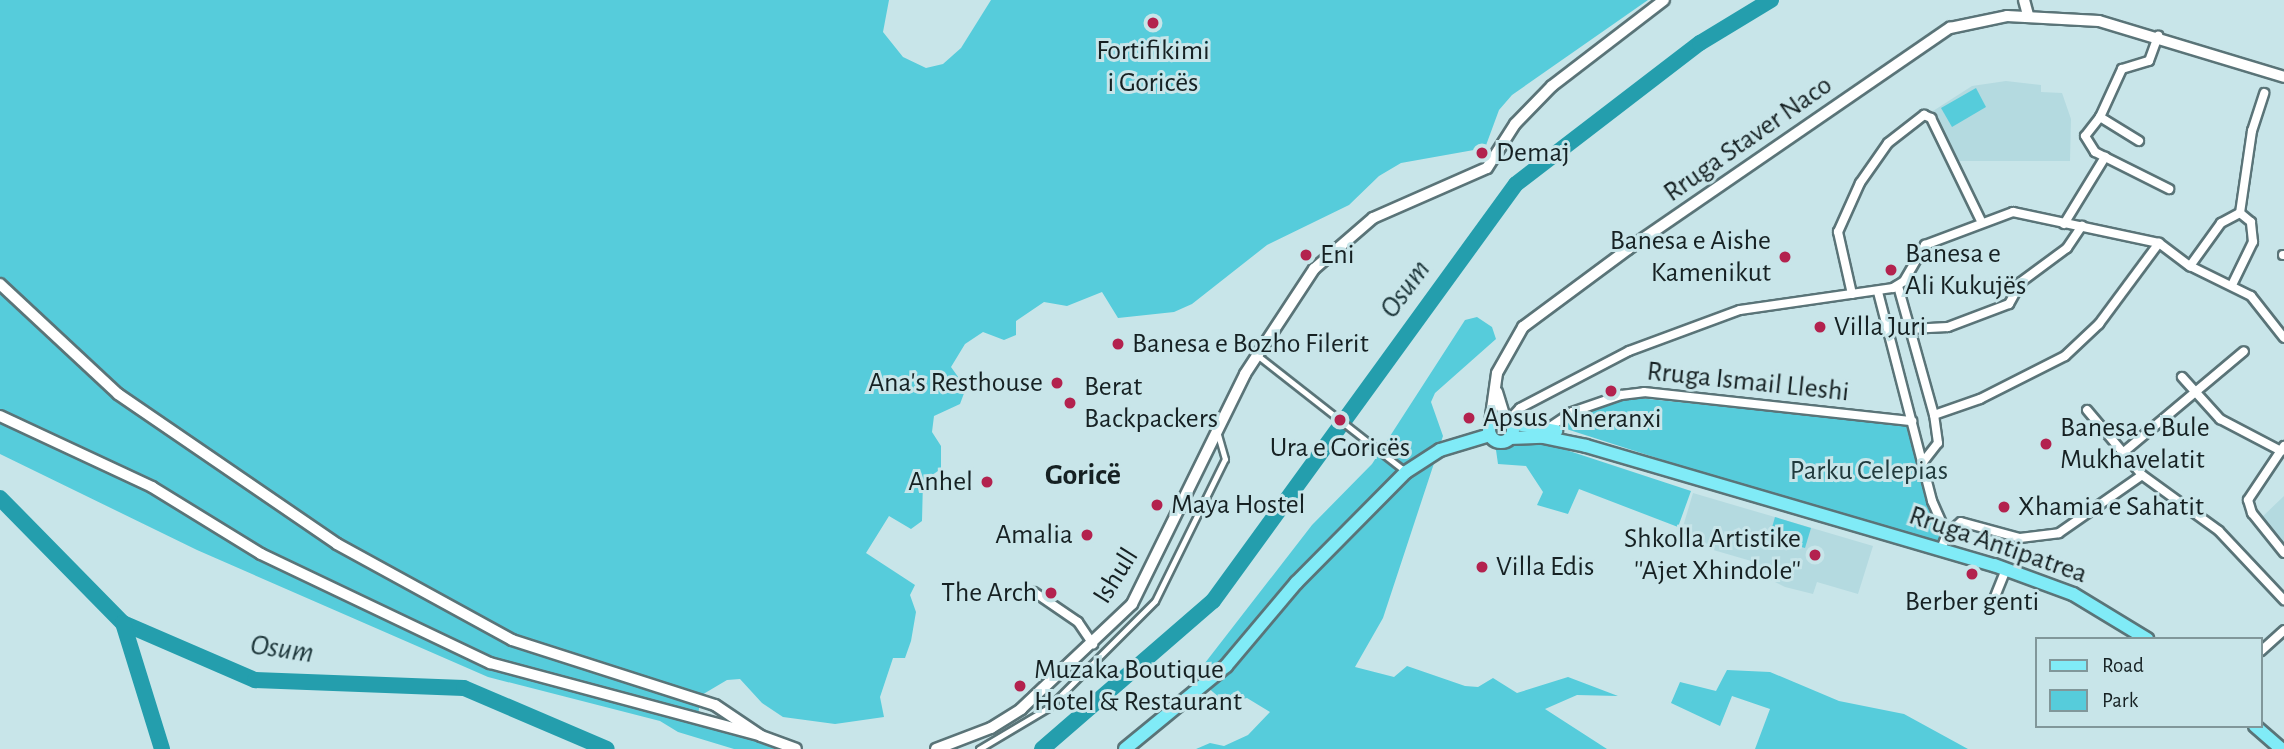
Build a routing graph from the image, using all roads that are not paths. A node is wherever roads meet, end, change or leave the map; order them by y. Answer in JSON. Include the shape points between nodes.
{"nodes":[{"id":1,"x":1664,"y":0,"type":"edge"},
{"id":2,"x":2024,"y":0,"type":"edge"},
{"id":3,"x":2028,"y":15,"type":"junction"},
{"id":4,"x":2158,"y":36,"type":"junction"},
{"id":5,"x":2284,"y":77,"type":"edge"},
{"id":6,"x":2264,"y":93,"type":"dead end"},
{"id":7,"x":2100,"y":117,"type":"junction"},
{"id":8,"x":2139,"y":141,"type":"dead end"},
{"id":9,"x":2105,"y":157,"type":"junction"},
{"id":10,"x":2169,"y":189,"type":"dead end"},
{"id":11,"x":2240,"y":213,"type":"junction"},
{"id":12,"x":1981,"y":221,"type":"junction"},
{"id":13,"x":2064,"y":224,"type":"junction"},
{"id":14,"x":2082,"y":226,"type":"junction"},
{"id":15,"x":2159,"y":243,"type":"junction"},
{"id":16,"x":2190,"y":266,"type":"junction"},
{"id":17,"x":0,"y":284,"type":"edge"},
{"id":18,"x":2232,"y":285,"type":"junction"},
{"id":19,"x":1898,"y":286,"type":"junction"},
{"id":20,"x":1878,"y":292,"type":"junction"},
{"id":21,"x":1852,"y":294,"type":"junction"},
{"id":22,"x":1910,"y":329,"type":"junction"},
{"id":23,"x":2284,"y":338,"type":"edge"},
{"id":24,"x":2244,"y":351,"type":"dead end"},
{"id":25,"x":1257,"y":355,"type":"junction"},
{"id":26,"x":2182,"y":377,"type":"dead end"},
{"id":27,"x":1494,"y":383,"type":"junction"},
{"id":28,"x":2197,"y":393,"type":"junction"},
{"id":29,"x":2087,"y":410,"type":"dead end"},
{"id":30,"x":1934,"y":415,"type":"junction"},
{"id":31,"x":0,"y":416,"type":"edge"},
{"id":32,"x":1508,"y":421,"type":"junction"},
{"id":33,"x":1912,"y":421,"type":"junction"},
{"id":34,"x":1490,"y":429,"type":"junction"},
{"id":35,"x":1546,"y":429,"type":"junction"},
{"id":36,"x":1217,"y":431,"type":"junction"},
{"id":37,"x":1509,"y":438,"type":"junction"},
{"id":38,"x":2282,"y":449,"type":"edge"},
{"id":39,"x":2125,"y":450,"type":"junction"},
{"id":40,"x":1923,"y":462,"type":"junction"},
{"id":41,"x":1665,"y":468,"type":"junction"},
{"id":42,"x":1406,"y":472,"type":"junction"},
{"id":43,"x":2143,"y":475,"type":"junction"},
{"id":44,"x":1947,"y":534,"type":"junction"},
{"id":45,"x":1941,"y":549,"type":"junction"},
{"id":46,"x":2284,"y":553,"type":"edge"},
{"id":47,"x":2006,"y":569,"type":"junction"},
{"id":48,"x":1034,"y":592,"type":"dead end"},
{"id":49,"x":2284,"y":600,"type":"edge"},
{"id":50,"x":1992,"y":604,"type":"dead end"},
{"id":51,"x":2284,"y":629,"type":"edge"},
{"id":52,"x":2144,"y":637,"type":"edge"},
{"id":53,"x":1093,"y":645,"type":"junction"},
{"id":54,"x":2263,"y":650,"type":"edge"},
{"id":55,"x":2257,"y":728,"type":"edge"},
{"id":56,"x":761,"y":736,"type":"junction"},
{"id":57,"x":796,"y":749,"type":"edge"},
{"id":58,"x":936,"y":749,"type":"edge"},
{"id":59,"x":979,"y":749,"type":"edge"},
{"id":60,"x":1125,"y":749,"type":"edge"},
{"id":61,"x":2281,"y":749,"type":"edge"}],
"edges":[{"from":1,"to":25,"type":"street","name":"Ishull","via":[[1552,86],[1515,124],[1487,168],[1466,181],[1386,211],[1334,250],[1308,277]]},
{"from":2,"to":3,"type":"street"},
{"from":3,"to":4,"type":"main road","via":[[2099,21]]},
{"from":3,"to":27,"type":"main road","name":"Rruga Staver Naco","via":[[1950,28],[1565,293],[1523,327],[1507,349]]},
{"from":4,"to":5,"type":"main road"},
{"from":4,"to":7,"type":"street","via":[[2149,61],[2122,69]]},
{"from":6,"to":11,"type":"street","via":[[2252,131]]},
{"from":7,"to":8,"type":"street"},
{"from":7,"to":9,"type":"street","via":[[2085,136],[2090,147]]},
{"from":9,"to":10,"type":"street"},
{"from":9,"to":13,"type":"street"},
{"from":11,"to":16,"type":"street","via":[[2221,223]]},
{"from":11,"to":18,"type":"street","via":[[2255,231]]},
{"from":12,"to":13,"type":"street","via":[[2013,212]]},
{"from":12,"to":19,"type":"street","via":[[1925,245]]},
{"from":12,"to":21,"type":"street","via":[[1931,118],[1924,115],[1888,143],[1860,183],[1838,232]]},
{"from":13,"to":14,"type":"street"},
{"from":14,"to":15,"type":"street"},
{"from":14,"to":22,"type":"street","via":[[2067,248],[2021,282],[2009,304],[1948,327]]},
{"from":15,"to":16,"type":"street"},
{"from":15,"to":30,"type":"street","via":[[2099,324],[2065,356],[1980,399]]},
{"from":16,"to":18,"type":"street"},
{"from":17,"to":56,"type":"street","via":[[118,394],[337,544],[475,622],[537,651],[715,705]]},
{"from":18,"to":23,"type":"street","via":[[2251,296]]},
{"from":19,"to":20,"type":"street"},
{"from":19,"to":22,"type":"street"},
{"from":20,"to":21,"type":"street"},
{"from":20,"to":33,"type":"street"},
{"from":21,"to":32,"type":"street","via":[[1740,310],[1652,341],[1520,408]]},
{"from":22,"to":30,"type":"street"},
{"from":24,"to":28,"type":"street"},
{"from":25,"to":36,"type":"street","name":"Ishull"},
{"from":25,"to":42,"type":"street"},
{"from":26,"to":28,"type":"street"},
{"from":27,"to":32,"type":"main road"},
{"from":27,"to":34,"type":"main road","name":"Rruga Staver Naco"},
{"from":28,"to":38,"type":"street","via":[[2220,419]]},
{"from":28,"to":39,"type":"street"},
{"from":29,"to":39,"type":"street"},
{"from":30,"to":40,"type":"street","via":[[1938,443]]},
{"from":31,"to":56,"type":"street","via":[[152,487],[261,554],[489,663]]},
{"from":32,"to":34,"type":"main road","name":"Rruga Antipatrea"},
{"from":32,"to":35,"type":"main road","name":"Rruga Antipatrea"},
{"from":32,"to":37,"type":"main road"},
{"from":33,"to":35,"type":"street","name":"Rruga Ismail Lleshi","via":[[1644,392],[1572,412]]},
{"from":33,"to":40,"type":"street"},
{"from":34,"to":37,"type":"main road","name":"Rruga Antipatrea","via":[[1500,442]]},
{"from":34,"to":42,"type":"main road","name":"Rruga Antipatrea","via":[[1440,450]]},
{"from":35,"to":41,"type":"main road","name":"Rruga Antipatrea","via":[[1647,457]]},
{"from":36,"to":53,"type":"street","name":"Ishull","via":[[1135,598]]},
{"from":36,"to":59,"type":"street","via":[[1225,459],[1155,601],[1048,708],[1020,729]]},
{"from":37,"to":41,"type":"main road","name":"Rruga Antipatrea","via":[[1554,438]]},
{"from":38,"to":46,"type":"street","via":[[2248,500],[2252,513]]},
{"from":39,"to":43,"type":"street"},
{"from":40,"to":44,"type":"street","via":[[1937,516]]},
{"from":41,"to":45,"type":"main road","name":"Rruga Antipatrea"},
{"from":42,"to":60,"type":"main road","name":"Rruga Antipatrea","via":[[1296,583],[1233,659]]},
{"from":43,"to":44,"type":"street","via":[[2100,508],[2047,537],[2020,538],[1961,522]]},
{"from":43,"to":49,"type":"street","via":[[2219,531]]},
{"from":44,"to":45,"type":"street"},
{"from":45,"to":47,"type":"main road","name":"Rruga Antipatrea"},
{"from":47,"to":50,"type":"street"},
{"from":47,"to":52,"type":"main road","name":"Rruga Antipatrea","via":[[2073,594]]},
{"from":48,"to":53,"type":"street","via":[[1078,622]]},
{"from":51,"to":54,"type":"street"},
{"from":53,"to":58,"type":"street","name":"Ishull","via":[[1007,719]]},
{"from":55,"to":61,"type":"main road"},
{"from":56,"to":57,"type":"street"}]}
